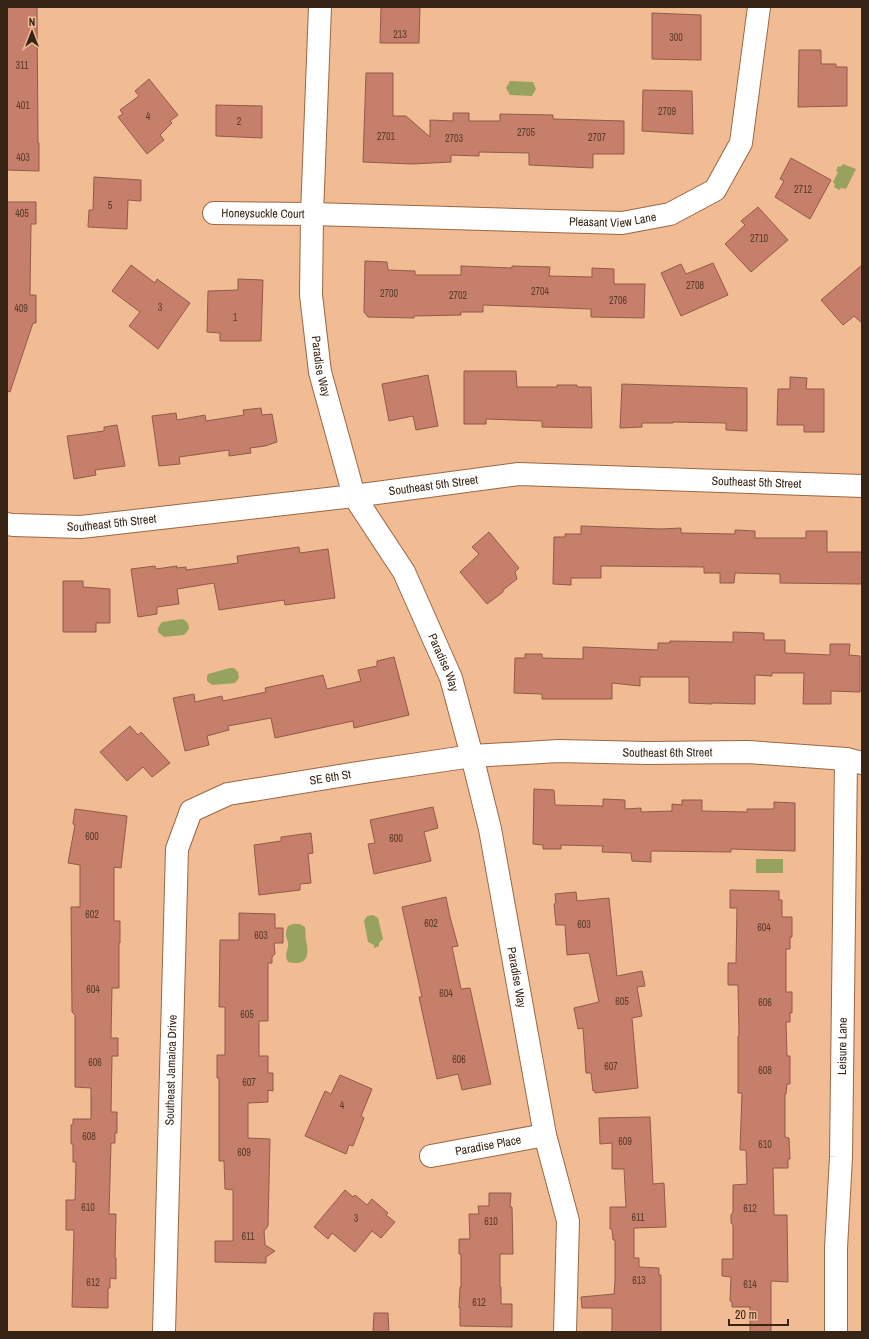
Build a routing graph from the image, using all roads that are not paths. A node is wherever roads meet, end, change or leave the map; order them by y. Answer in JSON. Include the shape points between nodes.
{"nodes":[{"id":1,"x":320,"y":7,"type":"edge"},
{"id":2,"x":759,"y":7,"type":"edge"},
{"id":3,"x":214,"y":213,"type":"dead end"},
{"id":4,"x":312,"y":214,"type":"junction"},
{"id":5,"x":862,"y":486,"type":"edge"},
{"id":6,"x":354,"y":496,"type":"junction"},
{"id":7,"x":7,"y":524,"type":"edge"},
{"id":8,"x":472,"y":756,"type":"junction"},
{"id":9,"x":854,"y":761,"type":"edge"},
{"id":10,"x":191,"y":811,"type":"joint"},
{"id":11,"x":546,"y":1135,"type":"junction"},
{"id":12,"x":431,"y":1156,"type":"dead end"},
{"id":13,"x":164,"y":1332,"type":"edge"},
{"id":14,"x":565,"y":1332,"type":"edge"},
{"id":15,"x":836,"y":1332,"type":"edge"}],
"edges":[{"from":1,"to":4,"type":"street","name":"Paradise Way"},
{"from":2,"to":4,"type":"street","name":"Pleasant View Lane","via":[[741,143],[715,190],[670,214],[622,223]]},
{"from":3,"to":4,"type":"street","name":"Honeysuckle Court"},
{"from":4,"to":6,"type":"street","name":"Paradise Way","via":[[311,295],[320,372]]},
{"from":5,"to":6,"type":"street","name":"Southeast 5th Street","via":[[519,474]]},
{"from":6,"to":7,"type":"street","name":"Southeast 5th Street","via":[[81,527]]},
{"from":6,"to":8,"type":"street","name":"Paradise Way","via":[[404,572],[451,678]]},
{"from":8,"to":9,"type":"street","name":"Southeast 6th Street","via":[[560,751],[748,752]]},
{"from":8,"to":10,"type":"street","name":"SE 6th St","via":[[228,794]]},
{"from":8,"to":11,"type":"street","name":"Paradise Way","via":[[490,829]]},
{"from":9,"to":15,"type":"street","name":"Leisure Lane","via":[[836,1248]]},
{"from":10,"to":13,"type":"street","name":"Southeast Jamaica Drive","via":[[177,849]]},
{"from":11,"to":12,"type":"street","name":"Paradise Place"},
{"from":11,"to":14,"type":"street","name":"Paradise Way","via":[[568,1221]]}]}
